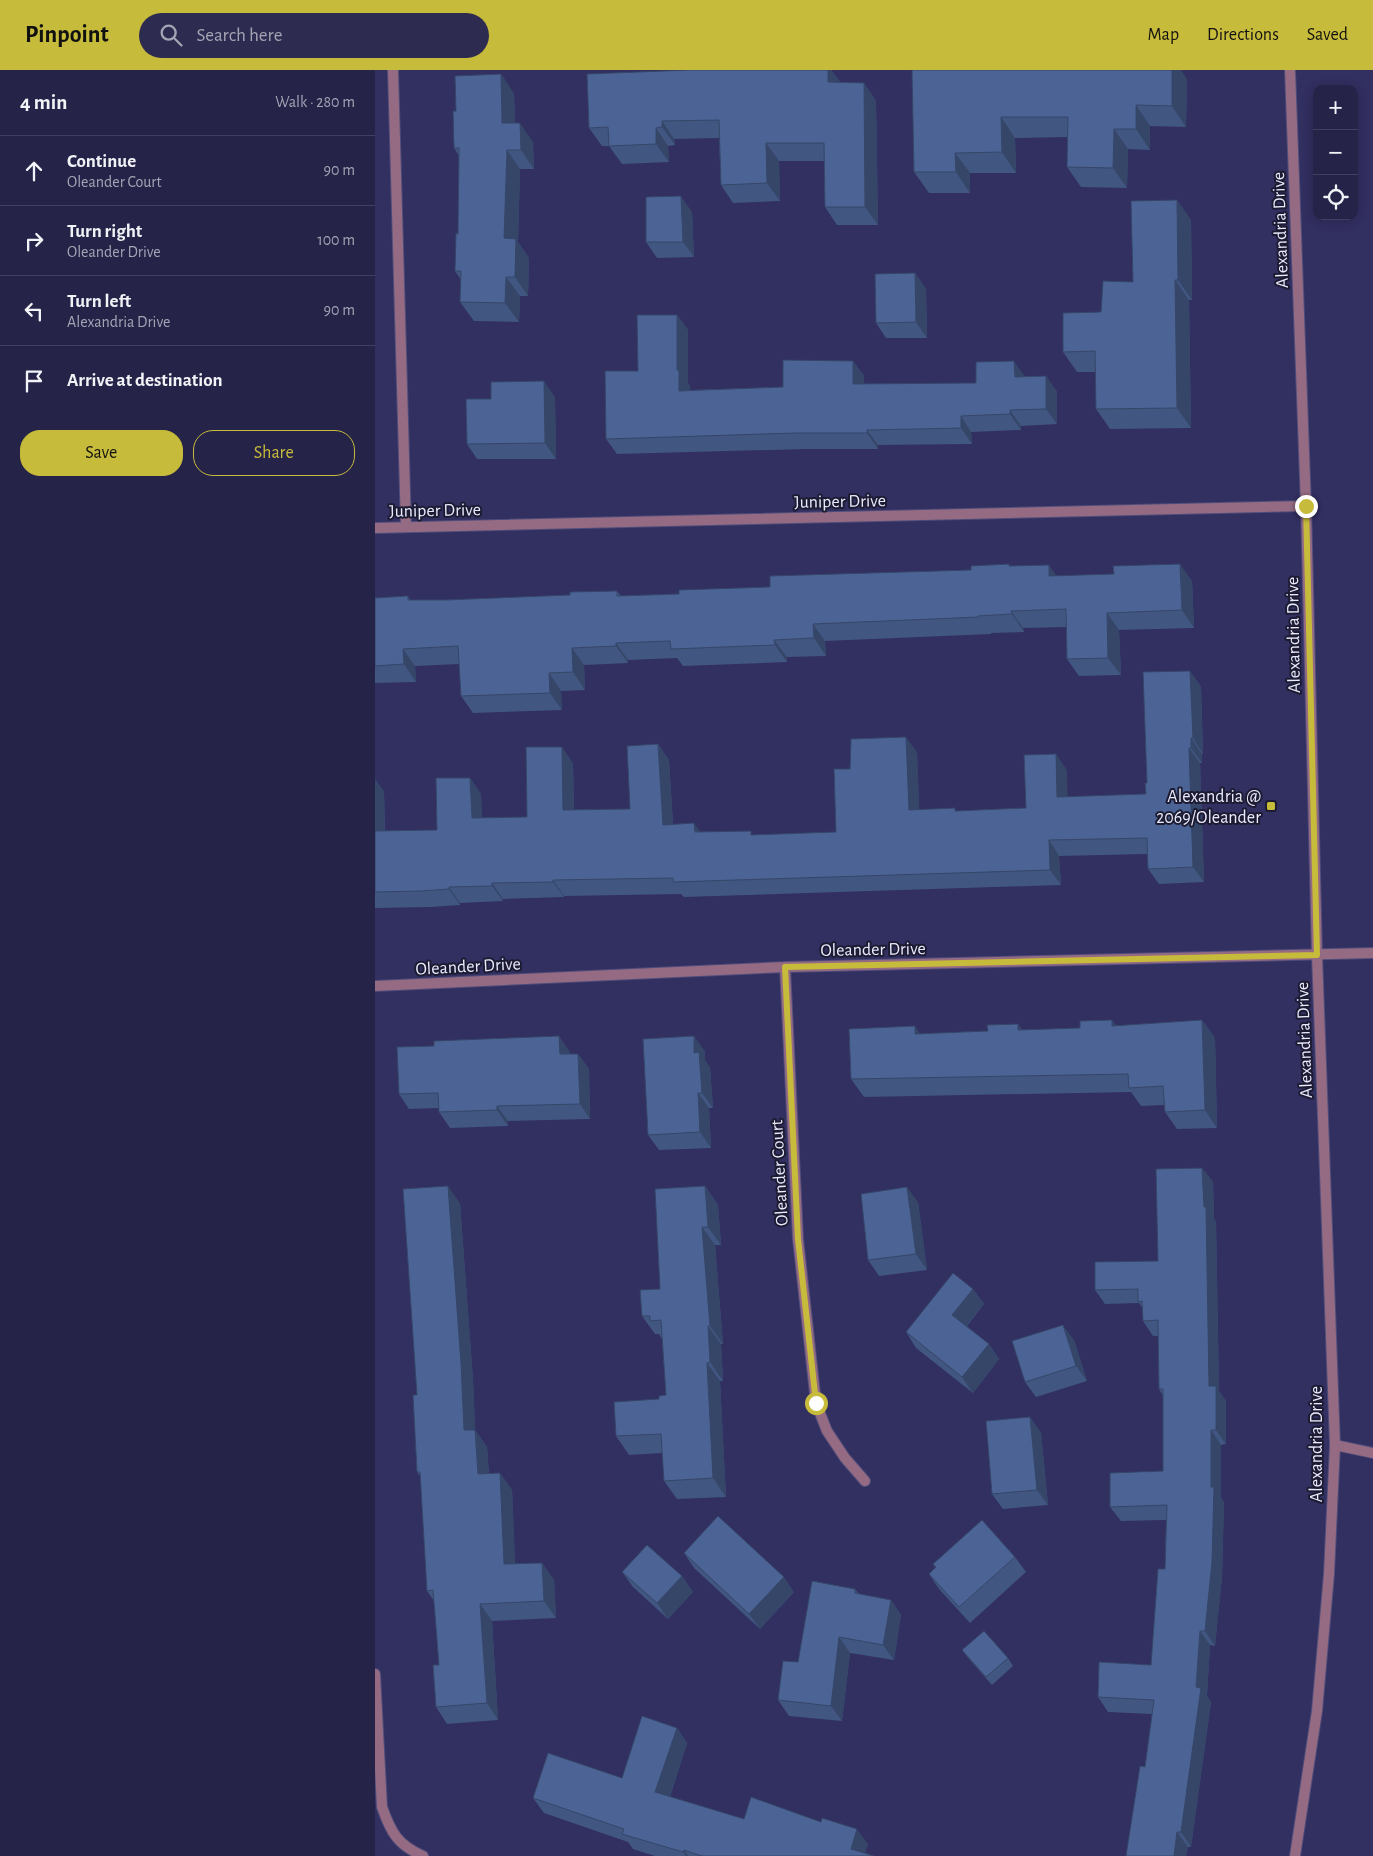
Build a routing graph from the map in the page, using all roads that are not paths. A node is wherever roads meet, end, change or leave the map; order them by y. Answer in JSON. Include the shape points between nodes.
{"nodes":[{"id":1,"x":393,"y":70,"type":"edge"},
{"id":2,"x":1291,"y":70,"type":"edge"},
{"id":3,"x":1306,"y":506,"type":"junction"},
{"id":4,"x":407,"y":527,"type":"junction"},
{"id":5,"x":375,"y":528,"type":"edge"},
{"id":6,"x":1373,"y":954,"type":"edge"},
{"id":7,"x":1317,"y":955,"type":"junction"},
{"id":8,"x":785,"y":967,"type":"junction"},
{"id":9,"x":375,"y":986,"type":"edge"},
{"id":10,"x":1335,"y":1445,"type":"junction"},
{"id":11,"x":1373,"y":1453,"type":"edge"},
{"id":12,"x":865,"y":1481,"type":"dead end"},
{"id":13,"x":375,"y":1674,"type":"edge"},
{"id":14,"x":423,"y":1856,"type":"edge"},
{"id":15,"x":1295,"y":1856,"type":"edge"}],
"edges":[{"from":1,"to":4,"type":"street"},
{"from":2,"to":3,"type":"street","name":"Alexandria Drive"},
{"from":3,"to":4,"type":"street","name":"Juniper Drive"},
{"from":3,"to":7,"type":"street","name":"Alexandria Drive"},
{"from":4,"to":5,"type":"street","name":"Juniper Drive"},
{"from":6,"to":7,"type":"street","name":"Oleander Drive"},
{"from":7,"to":8,"type":"street","name":"Oleander Drive"},
{"from":7,"to":10,"type":"street","name":"Alexandria Drive"},
{"from":8,"to":9,"type":"street","name":"Oleander Drive"},
{"from":8,"to":12,"type":"street","name":"Oleander Court","via":[[798,1239],[816,1403],[827,1431]]},
{"from":10,"to":11,"type":"street"},
{"from":10,"to":15,"type":"street","name":"Alexandria Drive","via":[[1329,1574],[1317,1711]]},
{"from":13,"to":14,"type":"street","via":[[382,1807],[389,1827],[398,1839]]}]}
